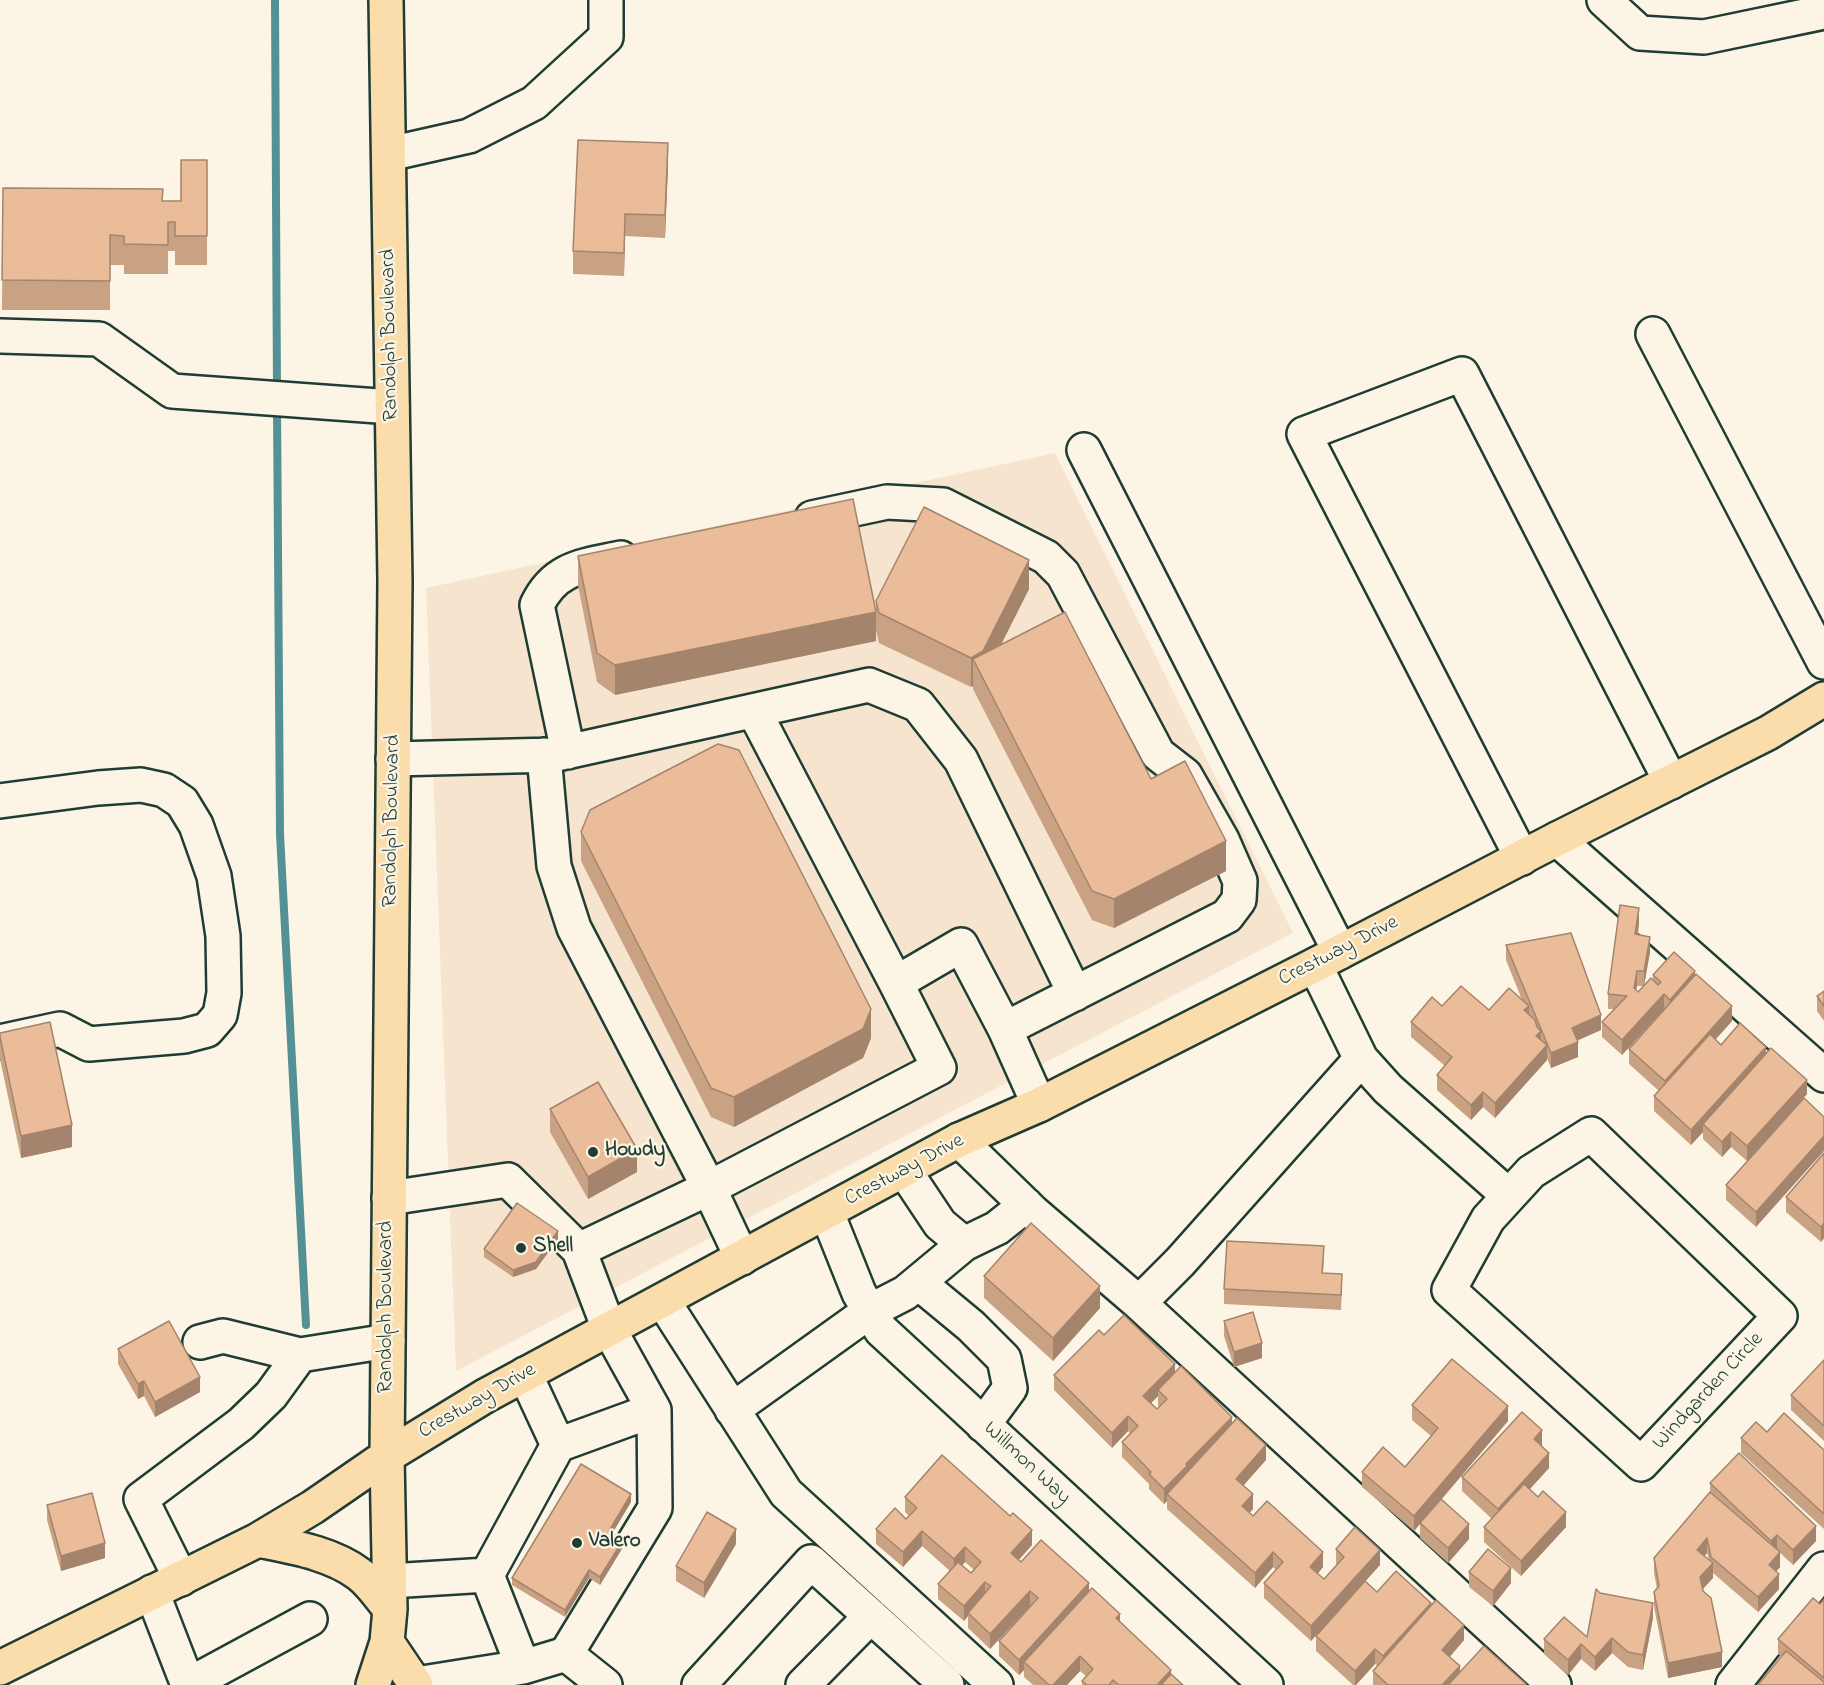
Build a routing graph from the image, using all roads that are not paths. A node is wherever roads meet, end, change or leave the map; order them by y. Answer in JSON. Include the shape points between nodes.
{"nodes":[{"id":1,"x":386,"y":0,"type":"edge"},
{"id":2,"x":606,"y":0,"type":"edge"},
{"id":3,"x":1604,"y":0,"type":"edge"},
{"id":4,"x":1824,"y":12,"type":"edge"},
{"id":5,"x":389,"y":154,"type":"junction"},
{"id":6,"x":1653,"y":334,"type":"dead end"},
{"id":7,"x":0,"y":336,"type":"edge"},
{"id":8,"x":392,"y":407,"type":"junction"},
{"id":9,"x":1084,"y":450,"type":"dead end"},
{"id":10,"x":786,"y":523,"type":"edge"},
{"id":11,"x":650,"y":552,"type":"edge"},
{"id":12,"x":1824,"y":662,"type":"edge"},
{"id":13,"x":1824,"y":699,"type":"edge"},
{"id":14,"x":754,"y":711,"type":"junction"},
{"id":15,"x":556,"y":754,"type":"junction"},
{"id":16,"x":393,"y":759,"type":"junction"},
{"id":17,"x":1671,"y":782,"type":"junction"},
{"id":18,"x":0,"y":801,"type":"edge"},
{"id":19,"x":1557,"y":839,"type":"junction"},
{"id":20,"x":1522,"y":858,"type":"junction"},
{"id":21,"x":1328,"y":958,"type":"junction"},
{"id":22,"x":896,"y":983,"type":"junction"},
{"id":23,"x":1075,"y":994,"type":"junction"},
{"id":24,"x":1005,"y":1029,"type":"junction"},
{"id":25,"x":0,"y":1042,"type":"edge"},
{"id":26,"x":1361,"y":1059,"type":"junction"},
{"id":27,"x":1824,"y":1075,"type":"edge"},
{"id":28,"x":1039,"y":1105,"type":"junction"},
{"id":29,"x":959,"y":1140,"type":"junction"},
{"id":30,"x":904,"y":1170,"type":"junction"},
{"id":31,"x":709,"y":1188,"type":"junction"},
{"id":32,"x":1509,"y":1196,"type":"junction"},
{"id":33,"x":389,"y":1198,"type":"junction"},
{"id":34,"x":1026,"y":1205,"type":"junction"},
{"id":35,"x":826,"y":1213,"type":"junction"},
{"id":36,"x":964,"y":1244,"type":"junction"},
{"id":37,"x":579,"y":1250,"type":"junction"},
{"id":38,"x":742,"y":1258,"type":"junction"},
{"id":39,"x":919,"y":1282,"type":"junction"},
{"id":40,"x":663,"y":1300,"type":"junction"},
{"id":41,"x":1139,"y":1303,"type":"junction"},
{"id":42,"x":870,"y":1311,"type":"junction"},
{"id":43,"x":609,"y":1329,"type":"junction"},
{"id":44,"x":388,"y":1341,"type":"junction"},
{"id":45,"x":200,"y":1342,"type":"dead end"},
{"id":46,"x":300,"y":1355,"type":"junction"},
{"id":47,"x":525,"y":1374,"type":"junction"},
{"id":48,"x":654,"y":1410,"type":"junction"},
{"id":49,"x":732,"y":1410,"type":"junction"},
{"id":50,"x":983,"y":1425,"type":"junction"},
{"id":51,"x":558,"y":1445,"type":"junction"},
{"id":52,"x":387,"y":1456,"type":"junction"},
{"id":53,"x":258,"y":1539,"type":"junction"},
{"id":54,"x":505,"y":1561,"type":"junction"},
{"id":55,"x":1824,"y":1569,"type":"edge"},
{"id":56,"x":167,"y":1586,"type":"junction"},
{"id":57,"x":390,"y":1595,"type":"junction"},
{"id":58,"x":871,"y":1616,"type":"junction"},
{"id":59,"x":310,"y":1619,"type":"dead end"},
{"id":60,"x":387,"y":1642,"type":"junction"},
{"id":61,"x":566,"y":1654,"type":"junction"},
{"id":62,"x":0,"y":1668,"type":"edge"},
{"id":63,"x":512,"y":1674,"type":"edge"},
{"id":64,"x":930,"y":1680,"type":"edge"},
{"id":65,"x":416,"y":1684,"type":"edge"},
{"id":66,"x":188,"y":1685,"type":"edge"},
{"id":67,"x":373,"y":1685,"type":"edge"},
{"id":68,"x":605,"y":1685,"type":"edge"},
{"id":69,"x":699,"y":1685,"type":"edge"},
{"id":70,"x":804,"y":1685,"type":"edge"},
{"id":71,"x":996,"y":1685,"type":"edge"},
{"id":72,"x":1266,"y":1685,"type":"edge"},
{"id":73,"x":1554,"y":1685,"type":"edge"},
{"id":74,"x":1733,"y":1685,"type":"edge"}],
"edges":[{"from":1,"to":5,"type":"main road","name":"Randolph Boulevard"},
{"from":2,"to":5,"type":"street","via":[[606,37],[534,104],[469,136]]},
{"from":3,"to":4,"type":"street","via":[[1640,33],[1704,37]]},
{"from":5,"to":8,"type":"main road","name":"Randolph Boulevard"},
{"from":6,"to":12,"type":"street"},
{"from":7,"to":8,"type":"street","via":[[99,339],[172,391]]},
{"from":8,"to":16,"type":"main road","name":"Randolph Boulevard"},
{"from":9,"to":21,"type":"street"},
{"from":10,"to":23,"type":"street","via":[[888,502],[943,505],[1046,557],[1063,574],[1158,754],[1185,775],[1240,881],[1239,900],[1227,916]]},
{"from":11,"to":15,"type":"street","via":[[570,569],[544,590],[537,605]]},
{"from":13,"to":17,"type":"main road","name":"Crestway Drive"},
{"from":14,"to":15,"type":"street"},
{"from":14,"to":22,"type":"street"},
{"from":14,"to":23,"type":"street","via":[[869,685],[918,705],[961,760]]},
{"from":15,"to":16,"type":"street"},
{"from":15,"to":31,"type":"street","via":[[554,866],[574,928]]},
{"from":16,"to":33,"type":"main road","name":"Randolph Boulevard"},
{"from":17,"to":19,"type":"main road","name":"Crestway Drive"},
{"from":17,"to":20,"type":"street","via":[[1462,374],[1304,434]]},
{"from":18,"to":25,"type":"street","via":[[141,785],[164,790],[182,802],[196,825],[214,876],[223,936],[224,993],[220,1015],[207,1030],[184,1036],[89,1044],[60,1029]]},
{"from":19,"to":20,"type":"main road","name":"Crestway Drive"},
{"from":19,"to":27,"type":"street"},
{"from":20,"to":21,"type":"main road","name":"Crestway Drive"},
{"from":21,"to":26,"type":"street"},
{"from":21,"to":28,"type":"main road","name":"Crestway Drive"},
{"from":22,"to":24,"type":"street","via":[[961,945]]},
{"from":22,"to":31,"type":"street","via":[[939,1068]]},
{"from":23,"to":24,"type":"street"},
{"from":24,"to":28,"type":"street"},
{"from":26,"to":32,"type":"street","via":[[1388,1089]]},
{"from":26,"to":41,"type":"street"},
{"from":28,"to":29,"type":"main road","name":"Crestway Drive"},
{"from":29,"to":30,"type":"main road","name":"Crestway Drive"},
{"from":29,"to":34,"type":"street"},
{"from":30,"to":35,"type":"main road","name":"Crestway Drive"},
{"from":30,"to":36,"type":"street","via":[[939,1224]]},
{"from":31,"to":37,"type":"street"},
{"from":31,"to":38,"type":"street"},
{"from":32,"to":32,"type":"street","name":"Windgarden Circle","via":[[1531,1172],[1591,1134],[1780,1316],[1641,1464],[1449,1290],[1488,1219]]},
{"from":33,"to":37,"type":"street","via":[[508,1180]]},
{"from":33,"to":44,"type":"main road","name":"Randolph Boulevard"},
{"from":34,"to":36,"type":"street","via":[[997,1228]]},
{"from":34,"to":41,"type":"street"},
{"from":35,"to":38,"type":"main road","name":"Crestway Drive"},
{"from":35,"to":42,"type":"street","name":"Willmon Way"},
{"from":36,"to":39,"type":"street"},
{"from":37,"to":43,"type":"street"},
{"from":38,"to":40,"type":"main road","name":"Crestway Drive"},
{"from":39,"to":42,"type":"street"},
{"from":39,"to":50,"type":"street","via":[[1004,1359],[1010,1388]]},
{"from":40,"to":43,"type":"main road","name":"Crestway Drive"},
{"from":40,"to":49,"type":"street"},
{"from":41,"to":73,"type":"street"},
{"from":42,"to":49,"type":"street"},
{"from":42,"to":50,"type":"street","name":"Willmon Way","via":[[881,1330]]},
{"from":43,"to":47,"type":"main road","name":"Crestway Drive"},
{"from":43,"to":48,"type":"street"},
{"from":44,"to":46,"type":"street"},
{"from":44,"to":52,"type":"main road","name":"Randolph Boulevard"},
{"from":45,"to":46,"type":"street","via":[[223,1336]]},
{"from":46,"to":56,"type":"street","via":[[271,1395],[241,1424],[141,1500]]},
{"from":47,"to":51,"type":"street"},
{"from":47,"to":52,"type":"main road","name":"Crestway Drive"},
{"from":48,"to":51,"type":"street"},
{"from":48,"to":61,"type":"street","via":[[656,1508],[629,1528],[589,1598]]},
{"from":49,"to":71,"type":"street","via":[[786,1493]]},
{"from":50,"to":72,"type":"street","name":"Willmon Way"},
{"from":51,"to":54,"type":"street","via":[[554,1485]]},
{"from":52,"to":53,"type":"main road","name":"Crestway Drive"},
{"from":52,"to":57,"type":"main road","name":"Randolph Boulevard"},
{"from":53,"to":56,"type":"main road","name":"Crestway Drive"},
{"from":53,"to":57,"type":"main road","via":[[338,1562]]},
{"from":54,"to":57,"type":"street"},
{"from":54,"to":63,"type":"street"},
{"from":55,"to":74,"type":"street"},
{"from":56,"to":62,"type":"main road","name":"Crestway Drive"},
{"from":56,"to":66,"type":"street"},
{"from":57,"to":60,"type":"main road","name":"Randolph Boulevard"},
{"from":58,"to":64,"type":"street"},
{"from":58,"to":69,"type":"street","via":[[811,1562]]},
{"from":58,"to":70,"type":"street"},
{"from":59,"to":66,"type":"street"},
{"from":60,"to":65,"type":"main road"},
{"from":60,"to":67,"type":"main road","name":"Randolph Boulevard"},
{"from":61,"to":63,"type":"street"},
{"from":61,"to":68,"type":"street"},
{"from":63,"to":65,"type":"street"}]}
